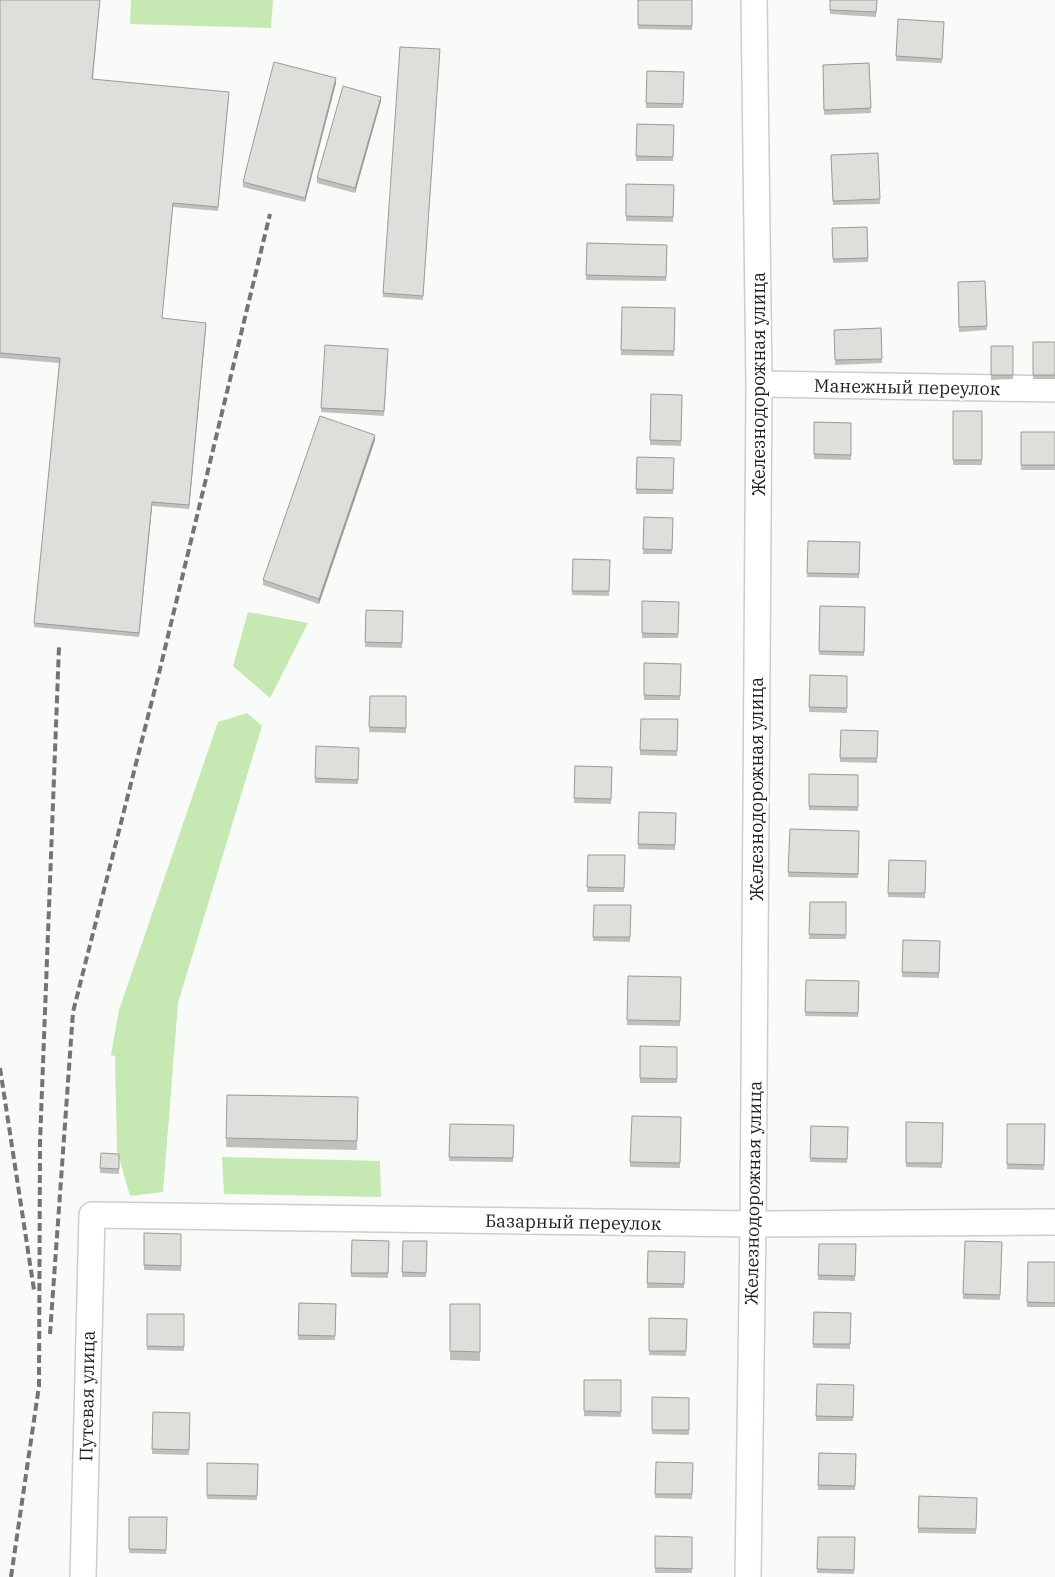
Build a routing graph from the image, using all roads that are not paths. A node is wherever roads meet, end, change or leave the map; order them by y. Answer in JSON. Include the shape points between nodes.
{"nodes":[{"id":1,"x":754,"y":0,"type":"edge"},
{"id":2,"x":759,"y":384,"type":"junction"},
{"id":3,"x":1055,"y":389,"type":"edge"},
{"id":4,"x":92,"y":1215,"type":"joint"},
{"id":5,"x":1055,"y":1222,"type":"edge"},
{"id":6,"x":754,"y":1224,"type":"junction"},
{"id":7,"x":83,"y":1577,"type":"edge"},
{"id":8,"x":748,"y":1577,"type":"edge"}],
"edges":[{"from":1,"to":2,"type":"street","name":"Железнодорожная улица"},
{"from":2,"to":3,"type":"street","name":"Манежный переулок"},
{"from":2,"to":6,"type":"street","name":"Железнодорожная улица"},
{"from":4,"to":6,"type":"street","name":"Базарный переулок"},
{"from":4,"to":7,"type":"street","name":"Путевая улица"},
{"from":5,"to":6,"type":"street","name":"Базарный переулок"},
{"from":6,"to":8,"type":"street","name":"Железнодорожная улица"}]}
